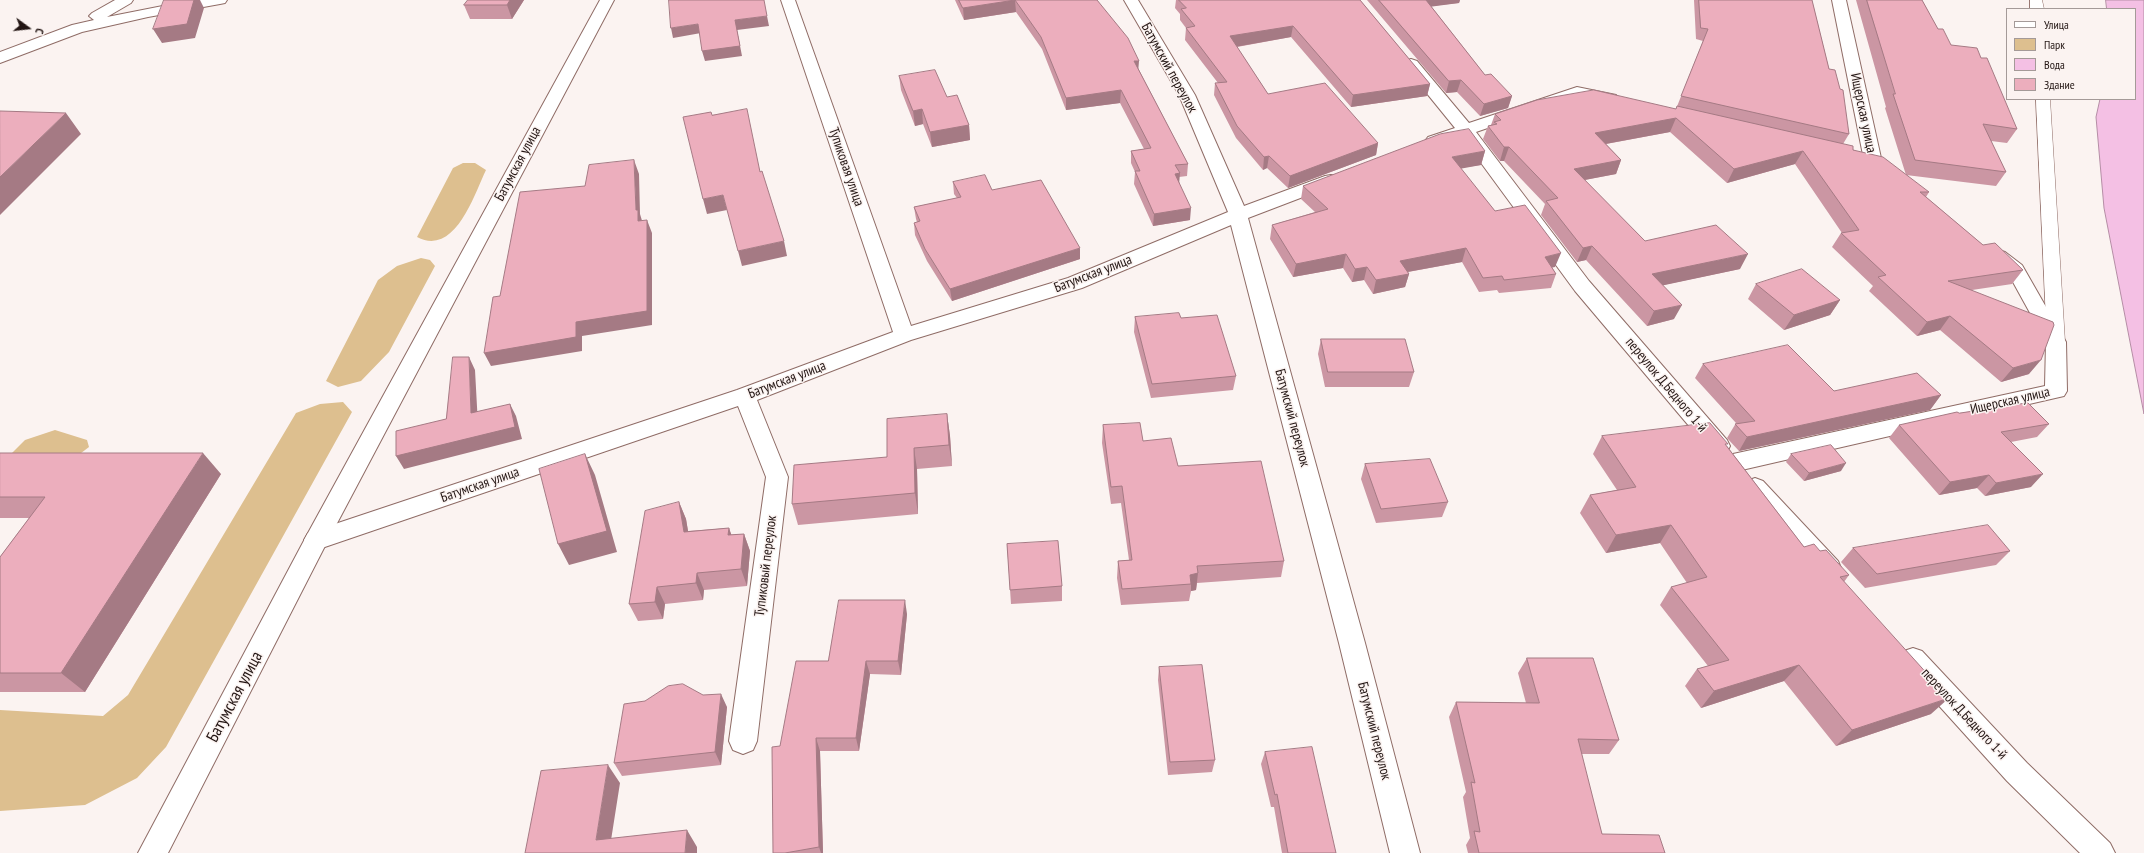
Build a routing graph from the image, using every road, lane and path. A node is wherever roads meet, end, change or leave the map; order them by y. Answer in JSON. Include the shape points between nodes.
{"nodes":[{"id":1,"x":126,"y":0,"type":"edge"},
{"id":2,"x":220,"y":0,"type":"edge"},
{"id":3,"x":607,"y":0,"type":"edge"},
{"id":4,"x":788,"y":0,"type":"edge"},
{"id":5,"x":1131,"y":0,"type":"edge"},
{"id":6,"x":1839,"y":0,"type":"edge"},
{"id":7,"x":77,"y":28,"type":"junction"},
{"id":8,"x":1396,"y":47,"type":"edge"},
{"id":9,"x":0,"y":58,"type":"edge"},
{"id":10,"x":2043,"y":100,"type":"edge"},
{"id":11,"x":1631,"y":104,"type":"edge"},
{"id":12,"x":1466,"y":129,"type":"junction"},
{"id":13,"x":1414,"y":149,"type":"edge"},
{"id":14,"x":1348,"y":174,"type":"edge"},
{"id":15,"x":1908,"y":187,"type":"edge"},
{"id":16,"x":1238,"y":215,"type":"junction"},
{"id":17,"x":1985,"y":246,"type":"edge"},
{"id":18,"x":904,"y":335,"type":"junction"},
{"id":19,"x":2056,"y":342,"type":"junction"},
{"id":20,"x":745,"y":396,"type":"junction"},
{"id":21,"x":1733,"y":463,"type":"junction"},
{"id":22,"x":316,"y":540,"type":"junction"},
{"id":23,"x":1840,"y":580,"type":"edge"},
{"id":24,"x":1899,"y":644,"type":"edge"},
{"id":25,"x":744,"y":741,"type":"dead end"},
{"id":26,"x":153,"y":853,"type":"edge"},
{"id":27,"x":1406,"y":853,"type":"edge"},
{"id":28,"x":2100,"y":853,"type":"edge"}],
"edges":[{"from":1,"to":7,"type":"street"},
{"from":2,"to":7,"type":"street","via":[[148,12]]},
{"from":3,"to":22,"type":"street","name":"Батумская улица"},
{"from":4,"to":18,"type":"street","name":"Тупиковая улица"},
{"from":5,"to":16,"type":"street","name":"Батумский переулок","via":[[1187,95]]},
{"from":6,"to":15,"type":"street","name":"Ищерская улица","via":[[1865,158]]},
{"from":7,"to":9,"type":"street"},
{"from":8,"to":12,"type":"street","name":"переулок Д.Бедного 1-й"},
{"from":10,"to":19,"type":"lane"},
{"from":11,"to":12,"type":"street","via":[[1577,92]]},
{"from":12,"to":13,"type":"street"},
{"from":12,"to":21,"type":"street","name":"переулок Д.Бедного 1-й","via":[[1582,286]]},
{"from":14,"to":16,"type":"street","name":"Батумская улица"},
{"from":16,"to":18,"type":"street","name":"Батумская улица","via":[[1074,283]]},
{"from":16,"to":27,"type":"street","name":"Батумский переулок"},
{"from":17,"to":19,"type":"street","name":"Ищерская улица","via":[[2015,269]]},
{"from":18,"to":20,"type":"street","name":"Батумская улица"},
{"from":19,"to":21,"type":"street","name":"Ищерская улица","via":[[2056,391]]},
{"from":20,"to":22,"type":"street","name":"Батумская улица"},
{"from":20,"to":25,"type":"street","name":"Тупиковый переулок","via":[[777,477]]},
{"from":21,"to":23,"type":"street","name":"переулок Д.Бедного 1-й"},
{"from":22,"to":26,"type":"street","name":"Батумская улица"},
{"from":24,"to":28,"type":"street","name":"переулок Д.Бедного 1-й","via":[[2017,772]]}]}
